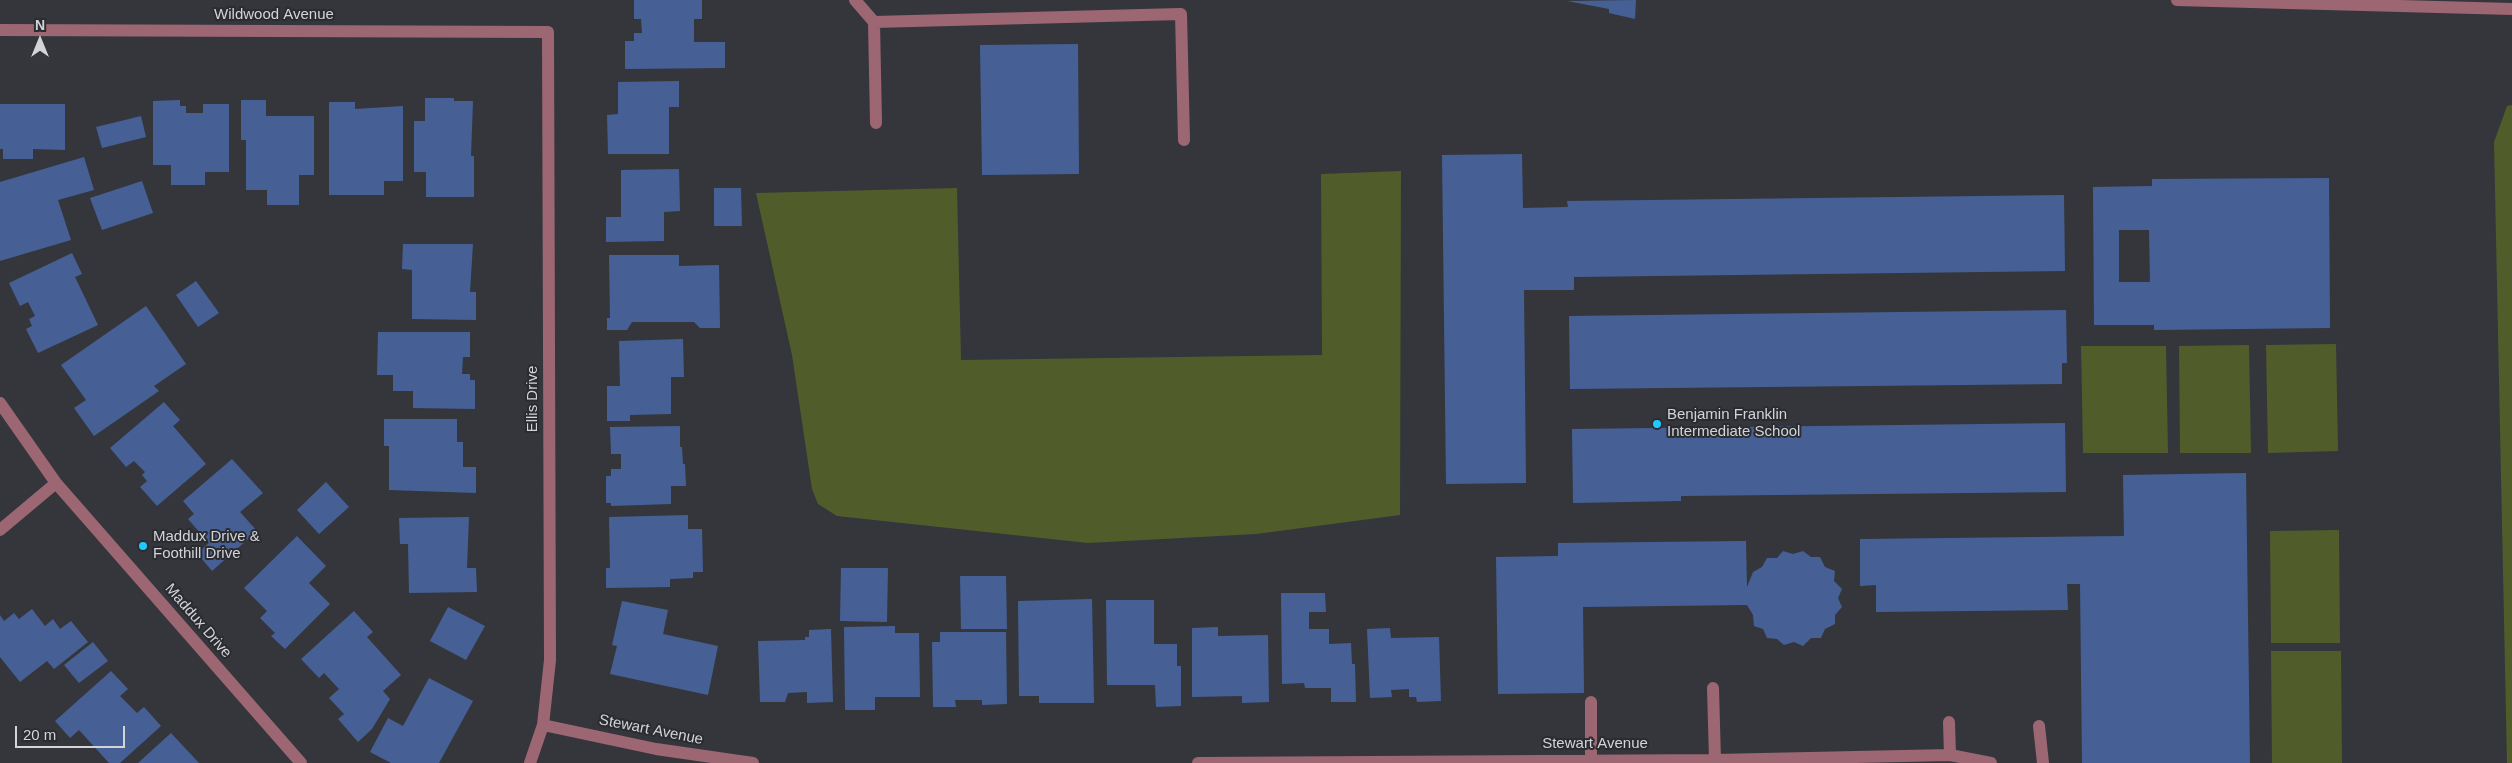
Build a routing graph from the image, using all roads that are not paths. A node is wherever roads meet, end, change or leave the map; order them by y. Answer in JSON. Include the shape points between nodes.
{"nodes":[{"id":1,"x":855,"y":0,"type":"edge"},
{"id":2,"x":2177,"y":0,"type":"edge"},
{"id":3,"x":2512,"y":9,"type":"edge"},
{"id":4,"x":874,"y":22,"type":"junction"},
{"id":5,"x":0,"y":30,"type":"edge"},
{"id":6,"x":548,"y":32,"type":"joint"},
{"id":7,"x":876,"y":123,"type":"dead end"},
{"id":8,"x":1184,"y":140,"type":"dead end"},
{"id":9,"x":0,"y":403,"type":"edge"},
{"id":10,"x":56,"y":483,"type":"junction"},
{"id":11,"x":0,"y":530,"type":"edge"},
{"id":12,"x":1713,"y":688,"type":"dead end"},
{"id":13,"x":1591,"y":702,"type":"dead end"},
{"id":14,"x":1949,"y":722,"type":"dead end"},
{"id":15,"x":543,"y":725,"type":"junction"},
{"id":16,"x":2039,"y":726,"type":"dead end"},
{"id":17,"x":1950,"y":755,"type":"junction"},
{"id":18,"x":1715,"y":760,"type":"junction"},
{"id":19,"x":1591,"y":761,"type":"junction"},
{"id":20,"x":301,"y":763,"type":"edge"},
{"id":21,"x":530,"y":763,"type":"edge"},
{"id":22,"x":753,"y":763,"type":"edge"},
{"id":23,"x":1198,"y":763,"type":"edge"},
{"id":24,"x":1991,"y":763,"type":"edge"},
{"id":25,"x":2043,"y":763,"type":"edge"}],
"edges":[{"from":1,"to":4,"type":"street"},
{"from":2,"to":3,"type":"street"},
{"from":4,"to":7,"type":"street"},
{"from":4,"to":8,"type":"street","via":[[1181,14]]},
{"from":5,"to":6,"type":"street","name":"Wildwood Avenue"},
{"from":6,"to":15,"type":"street","name":"Ellis Drive","via":[[550,660]]},
{"from":9,"to":10,"type":"street","name":"Maddux Drive"},
{"from":10,"to":11,"type":"street"},
{"from":10,"to":20,"type":"street","name":"Maddux Drive"},
{"from":12,"to":18,"type":"street"},
{"from":13,"to":19,"type":"street"},
{"from":14,"to":17,"type":"street"},
{"from":15,"to":21,"type":"street","name":"Ellis Drive"},
{"from":15,"to":22,"type":"street","name":"Stewart Avenue","via":[[656,748]]},
{"from":16,"to":25,"type":"street"},
{"from":17,"to":18,"type":"street","name":"Stewart Avenue"},
{"from":17,"to":24,"type":"street","name":"Stewart Avenue"},
{"from":18,"to":19,"type":"street","name":"Stewart Avenue"},
{"from":19,"to":23,"type":"street","name":"Stewart Avenue"}]}
